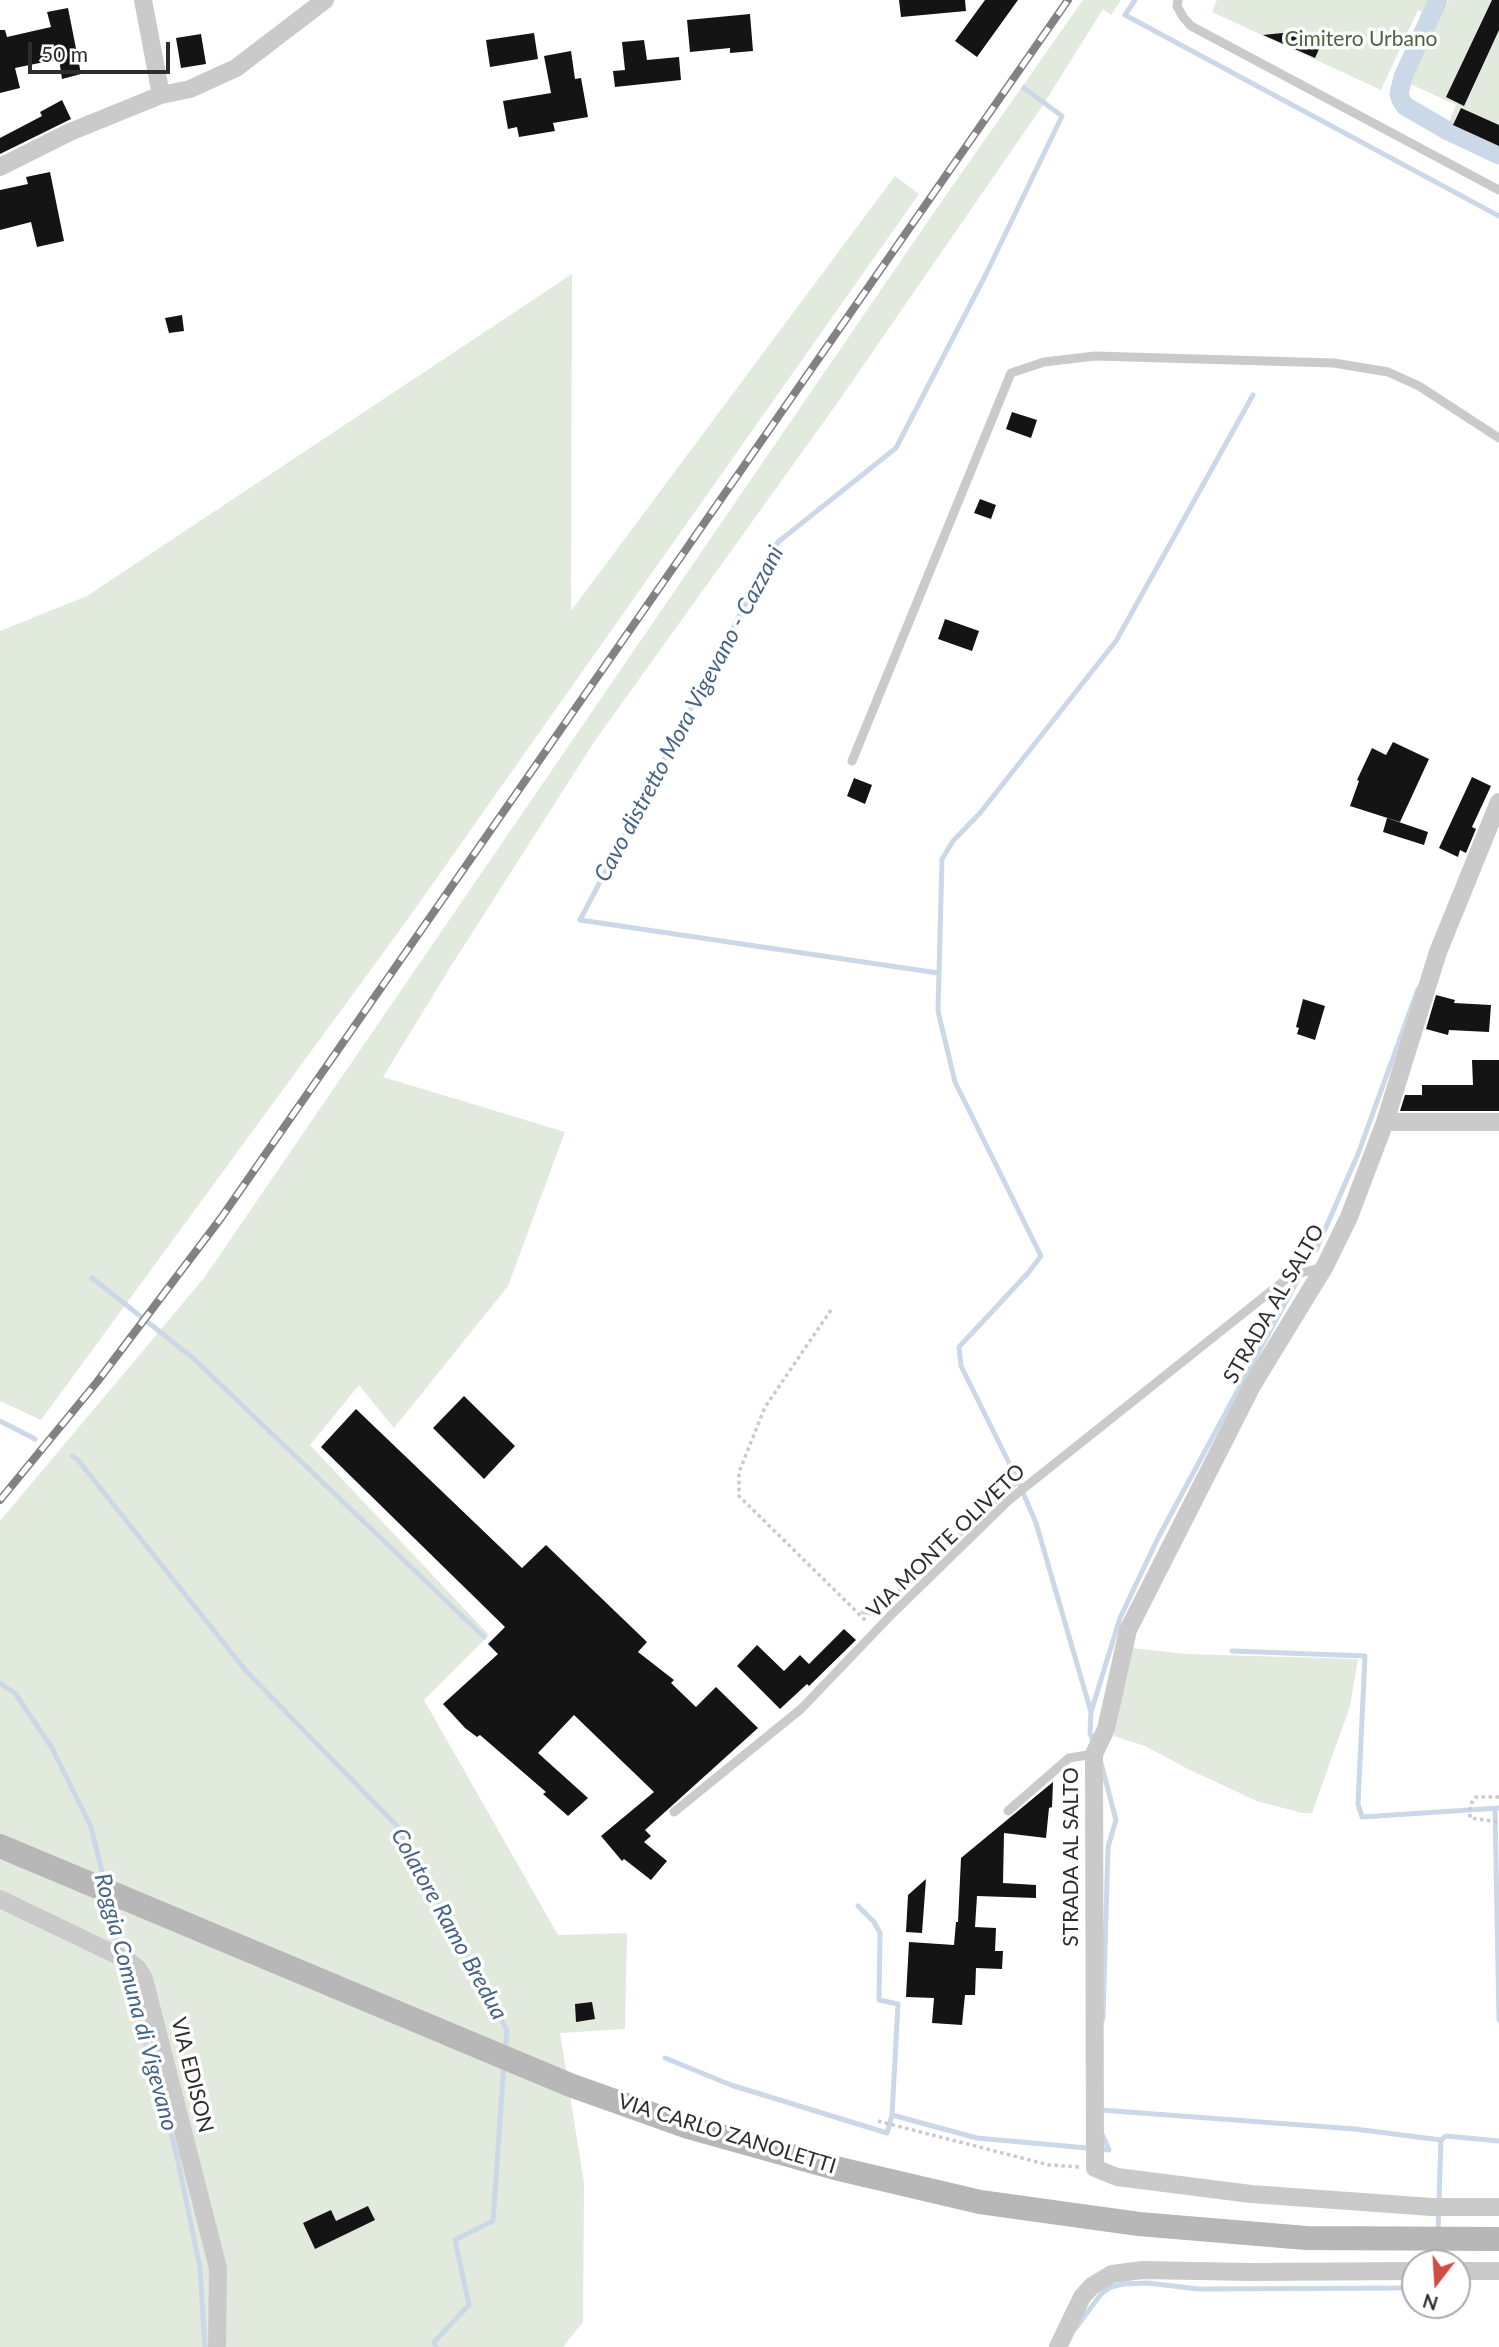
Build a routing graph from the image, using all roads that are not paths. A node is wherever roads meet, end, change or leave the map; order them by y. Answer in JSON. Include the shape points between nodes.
{"nodes":[{"id":1,"x":143,"y":0,"type":"edge"},
{"id":2,"x":325,"y":0,"type":"edge"},
{"id":3,"x":1178,"y":0,"type":"edge"},
{"id":4,"x":161,"y":95,"type":"junction"},
{"id":5,"x":0,"y":167,"type":"edge"},
{"id":6,"x":1499,"y":190,"type":"edge"},
{"id":7,"x":1499,"y":438,"type":"edge"},
{"id":8,"x":852,"y":761,"type":"dead end"},
{"id":9,"x":1499,"y":802,"type":"edge"},
{"id":10,"x":1385,"y":1122,"type":"junction"},
{"id":11,"x":1499,"y":1122,"type":"edge"},
{"id":12,"x":1325,"y":1266,"type":"junction"},
{"id":13,"x":1096,"y":1749,"type":"junction"},
{"id":14,"x":1008,"y":1811,"type":"dead end"},
{"id":15,"x":674,"y":1812,"type":"dead end"},
{"id":16,"x":0,"y":1846,"type":"edge"},
{"id":17,"x":0,"y":1899,"type":"edge"},
{"id":18,"x":1499,"y":2207,"type":"edge"},
{"id":19,"x":1499,"y":2239,"type":"edge"},
{"id":20,"x":1401,"y":2271,"type":"edge"},
{"id":21,"x":1471,"y":2271,"type":"edge"},
{"id":22,"x":1499,"y":2271,"type":"edge"},
{"id":23,"x":217,"y":2347,"type":"edge"},
{"id":24,"x":1058,"y":2347,"type":"edge"}],
"edges":[{"from":1,"to":4,"type":"street"},
{"from":2,"to":4,"type":"street","via":[[236,68],[190,89]]},
{"from":3,"to":6,"type":"lane","via":[[1182,17],[1191,26]]},
{"from":4,"to":5,"type":"street"},
{"from":7,"to":8,"type":"lane","via":[[1419,386],[1388,372],[1334,363],[1095,356],[1044,362],[1011,373]]},
{"from":9,"to":10,"type":"street","name":"STRADA AL SALTO","via":[[1438,952]]},
{"from":10,"to":11,"type":"street"},
{"from":10,"to":12,"type":"street","name":"STRADA AL SALTO"},
{"from":12,"to":13,"type":"street","name":"STRADA AL SALTO","via":[[1253,1384],[1128,1630],[1106,1729]]},
{"from":12,"to":15,"type":"lane","name":"VIA MONTE OLIVETO","via":[[1290,1276],[1016,1494],[801,1709]]},
{"from":13,"to":14,"type":"lane","via":[[1069,1758]]},
{"from":13,"to":18,"type":"street","name":"STRADA AL SALTO","via":[[1095,2156],[1117,2177],[1251,2194],[1441,2208]]},
{"from":16,"to":19,"type":"main road","name":"VIA CARLO ZANOLETTI","via":[[570,2085],[688,2127],[835,2168],[981,2202],[1139,2224],[1306,2238]]},
{"from":17,"to":23,"type":"street","name":"VIA EDISON","via":[[120,1957],[144,1979],[218,2268]]},
{"from":20,"to":24,"type":"street","via":[[1142,2270],[1111,2274],[1082,2297]]},
{"from":21,"to":22,"type":"street"}]}
